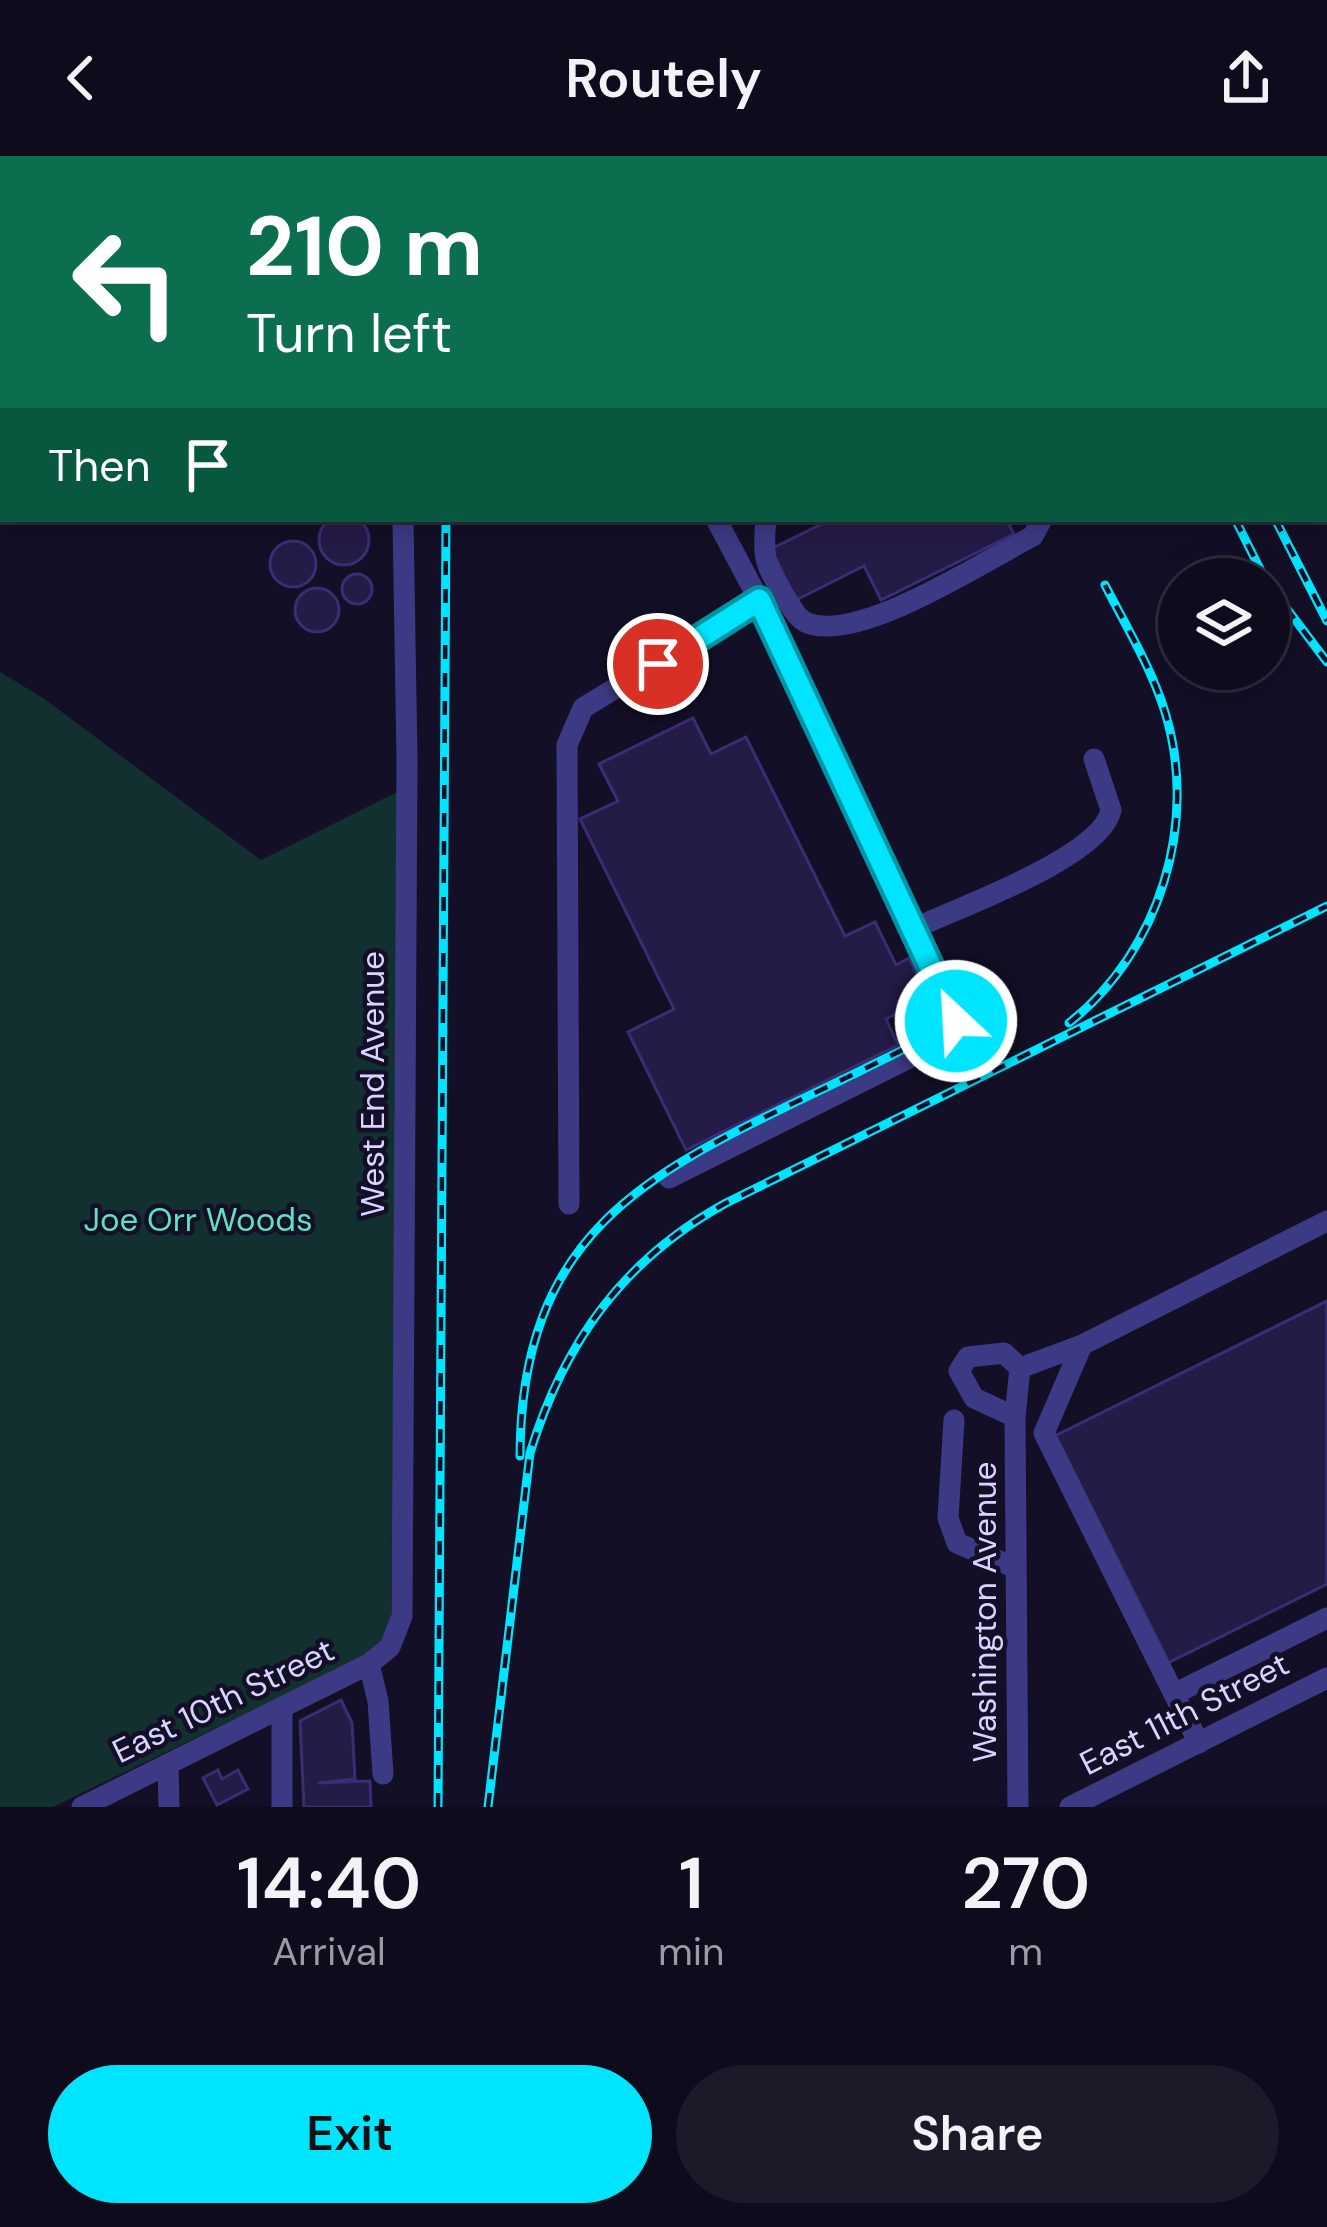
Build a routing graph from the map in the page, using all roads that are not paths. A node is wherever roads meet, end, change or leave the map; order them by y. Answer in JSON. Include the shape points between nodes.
{"nodes":[{"id":1,"x":403,"y":522,"type":"edge"},
{"id":2,"x":718,"y":522,"type":"edge"},
{"id":3,"x":766,"y":522,"type":"edge"},
{"id":4,"x":1040,"y":522,"type":"edge"},
{"id":5,"x":759,"y":600,"type":"junction"},
{"id":6,"x":1094,"y":759,"type":"dead end"},
{"id":7,"x":913,"y":928,"type":"junction"},
{"id":8,"x":669,"y":1178,"type":"dead end"},
{"id":9,"x":569,"y":1204,"type":"dead end"},
{"id":10,"x":1327,"y":1220,"type":"edge"},
{"id":11,"x":1082,"y":1345,"type":"junction"},
{"id":12,"x":1020,"y":1368,"type":"junction"},
{"id":13,"x":1016,"y":1417,"type":"junction"},
{"id":14,"x":954,"y":1420,"type":"dead end"},
{"id":15,"x":1016,"y":1568,"type":"junction"},
{"id":16,"x":1327,"y":1618,"type":"edge"},
{"id":17,"x":390,"y":1647,"type":"joint"},
{"id":18,"x":369,"y":1664,"type":"junction"},
{"id":19,"x":1327,"y":1678,"type":"edge"},
{"id":20,"x":1174,"y":1694,"type":"junction"},
{"id":21,"x":282,"y":1707,"type":"junction"},
{"id":22,"x":1199,"y":1742,"type":"junction"},
{"id":23,"x":168,"y":1764,"type":"junction"},
{"id":24,"x":383,"y":1774,"type":"dead end"},
{"id":25,"x":82,"y":1807,"type":"edge"},
{"id":26,"x":169,"y":1807,"type":"edge"},
{"id":27,"x":282,"y":1807,"type":"edge"},
{"id":28,"x":1018,"y":1807,"type":"edge"},
{"id":29,"x":1070,"y":1807,"type":"edge"}],
"edges":[{"from":1,"to":17,"type":"street","name":"West End Avenue","via":[[402,1616]]},
{"from":2,"to":5,"type":"street"},
{"from":3,"to":4,"type":"street","via":[[763,560],[799,619],[813,625],[886,611],[1033,536]]},
{"from":5,"to":7,"type":"street"},
{"from":5,"to":9,"type":"street","via":[[583,708],[567,745]]},
{"from":6,"to":7,"type":"street","via":[[1112,809],[1101,832],[1040,870]]},
{"from":7,"to":8,"type":"street","via":[[961,1032]]},
{"from":10,"to":11,"type":"street"},
{"from":11,"to":12,"type":"street"},
{"from":11,"to":20,"type":"street","via":[[1044,1432]]},
{"from":12,"to":13,"type":"street","name":"Washington Avenue"},
{"from":12,"to":13,"type":"street","name":"Washington Avenue","via":[[1004,1353],[985,1353],[968,1357],[959,1371],[974,1399]]},
{"from":13,"to":15,"type":"street","name":"Washington Avenue"},
{"from":14,"to":15,"type":"street","via":[[948,1518],[957,1543]]},
{"from":15,"to":28,"type":"street","name":"Washington Avenue"},
{"from":16,"to":20,"type":"street"},
{"from":17,"to":18,"type":"street","name":"East 10th Street"},
{"from":18,"to":21,"type":"street","name":"East 10th Street"},
{"from":18,"to":24,"type":"street"},
{"from":19,"to":22,"type":"street","name":"East 11th Street"},
{"from":20,"to":22,"type":"street"},
{"from":21,"to":23,"type":"street","name":"East 10th Street"},
{"from":21,"to":27,"type":"street"},
{"from":22,"to":29,"type":"street","name":"East 11th Street"},
{"from":23,"to":25,"type":"street","name":"East 10th Street"},
{"from":23,"to":26,"type":"street"}]}
